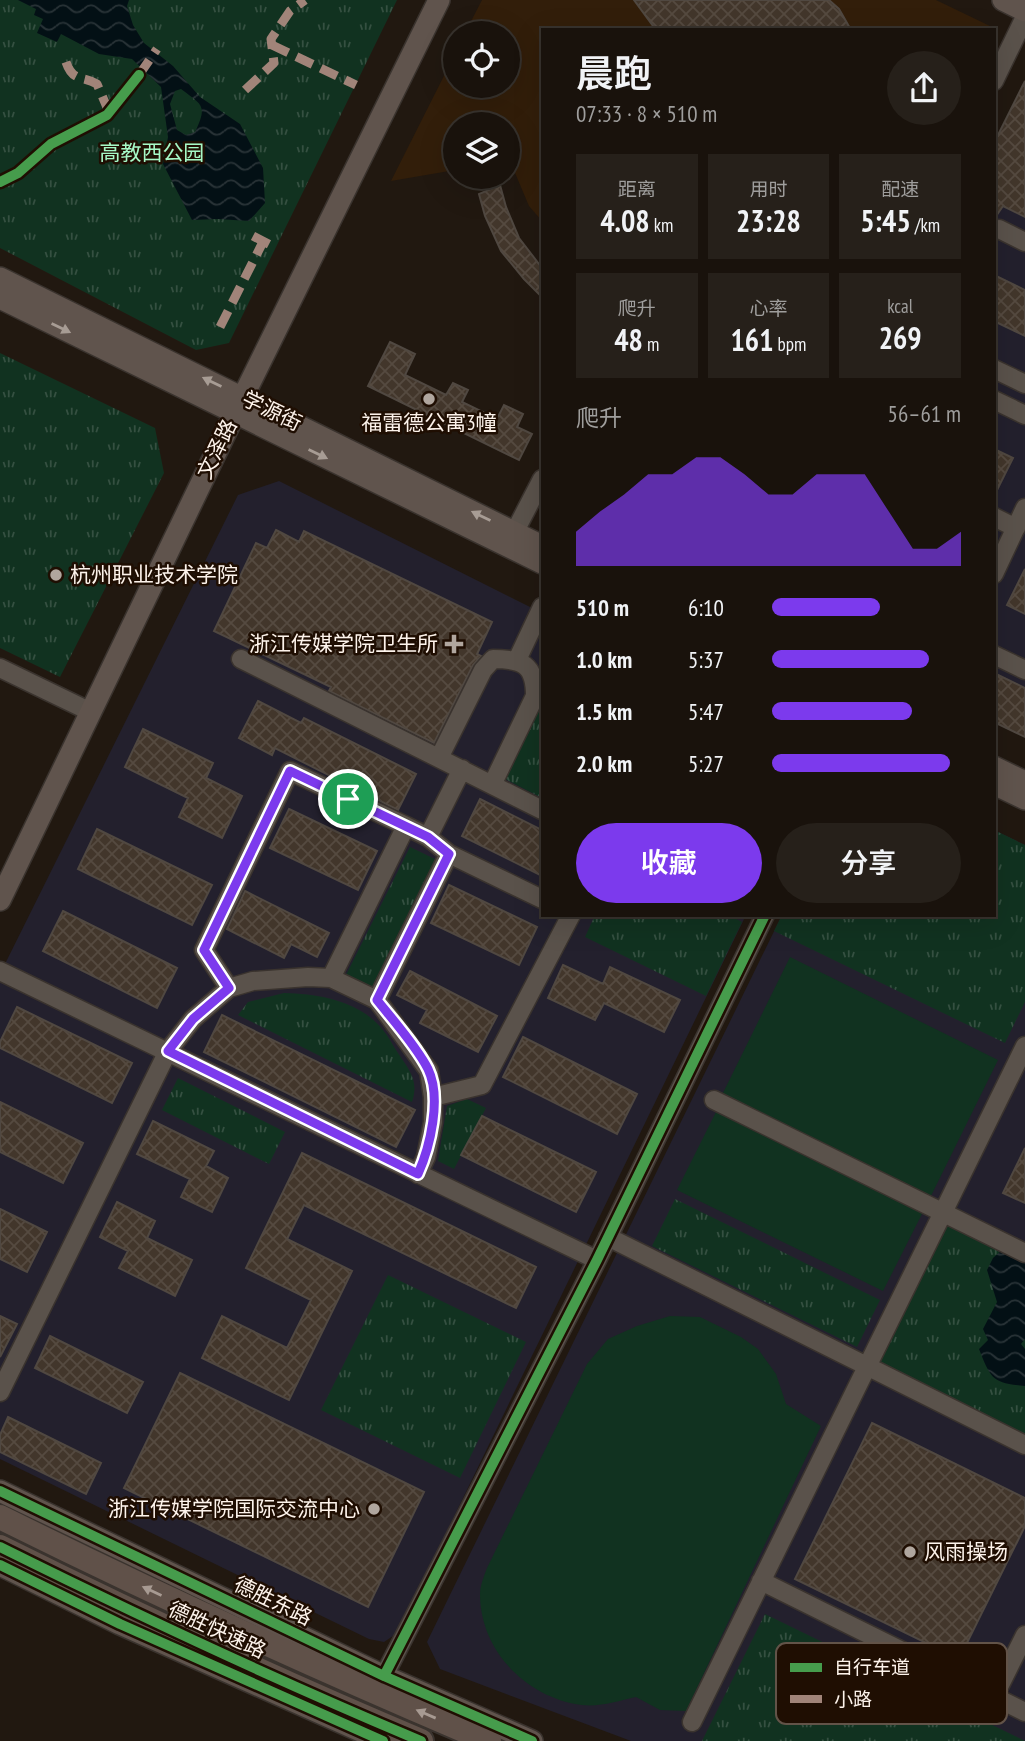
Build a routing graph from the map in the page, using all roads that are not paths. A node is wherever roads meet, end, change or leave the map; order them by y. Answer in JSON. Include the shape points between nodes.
{"nodes":[{"id":1,"x":439,"y":0,"type":"edge"},
{"id":2,"x":1003,"y":0,"type":"edge"},
{"id":3,"x":1025,"y":11,"type":"edge"},
{"id":4,"x":1025,"y":17,"type":"edge"},
{"id":5,"x":996,"y":77,"type":"edge"},
{"id":6,"x":999,"y":229,"type":"dead end"},
{"id":7,"x":1025,"y":242,"type":"edge"},
{"id":8,"x":0,"y":278,"type":"edge"},
{"id":9,"x":0,"y":298,"type":"edge"},
{"id":10,"x":996,"y":370,"type":"edge"},
{"id":11,"x":1025,"y":384,"type":"edge"},
{"id":12,"x":996,"y":401,"type":"edge"},
{"id":13,"x":239,"y":405,"type":"junction"},
{"id":14,"x":1025,"y":415,"type":"edge"},
{"id":15,"x":541,"y":481,"type":"edge"},
{"id":16,"x":1025,"y":508,"type":"edge"},
{"id":17,"x":996,"y":518,"type":"edge"},
{"id":18,"x":1016,"y":528,"type":"junction"},
{"id":19,"x":511,"y":539,"type":"junction"},
{"id":20,"x":541,"y":546,"type":"edge"},
{"id":21,"x":541,"y":562,"type":"edge"},
{"id":22,"x":996,"y":570,"type":"edge"},
{"id":23,"x":541,"y":609,"type":"edge"},
{"id":24,"x":996,"y":656,"type":"edge"},
{"id":25,"x":241,"y":659,"type":"dead end"},
{"id":26,"x":517,"y":660,"type":"junction"},
{"id":27,"x":0,"y":668,"type":"edge"},
{"id":28,"x":1025,"y":670,"type":"edge"},
{"id":29,"x":91,"y":712,"type":"junction"},
{"id":30,"x":439,"y":758,"type":"junction"},
{"id":31,"x":996,"y":768,"type":"edge"},
{"id":32,"x":462,"y":769,"type":"junction"},
{"id":33,"x":1025,"y":782,"type":"edge"},
{"id":34,"x":492,"y":785,"type":"junction"},
{"id":35,"x":996,"y":785,"type":"edge"},
{"id":36,"x":1025,"y":799,"type":"edge"},
{"id":37,"x":541,"y":810,"type":"edge"},
{"id":38,"x":406,"y":826,"type":"junction"},
{"id":39,"x":428,"y":837,"type":"junction"},
{"id":40,"x":449,"y":854,"type":"junction"},
{"id":41,"x":541,"y":899,"type":"edge"},
{"id":42,"x":0,"y":900,"type":"edge"},
{"id":43,"x":571,"y":917,"type":"edge"},
{"id":44,"x":762,"y":917,"type":"edge"},
{"id":45,"x":0,"y":971,"type":"edge"},
{"id":46,"x":331,"y":978,"type":"junction"},
{"id":47,"x":229,"y":988,"type":"junction"},
{"id":48,"x":377,"y":1000,"type":"junction"},
{"id":49,"x":1025,"y":1046,"type":"edge"},
{"id":50,"x":168,"y":1051,"type":"junction"},
{"id":51,"x":433,"y":1097,"type":"junction"},
{"id":52,"x":714,"y":1100,"type":"dead end"},
{"id":53,"x":418,"y":1174,"type":"junction"},
{"id":54,"x":942,"y":1213,"type":"junction"},
{"id":55,"x":608,"y":1237,"type":"junction"},
{"id":56,"x":1025,"y":1253,"type":"edge"},
{"id":57,"x":597,"y":1260,"type":"junction"},
{"id":58,"x":867,"y":1366,"type":"junction"},
{"id":59,"x":0,"y":1392,"type":"edge"},
{"id":60,"x":1025,"y":1445,"type":"edge"},
{"id":61,"x":0,"y":1491,"type":"edge"},
{"id":62,"x":0,"y":1517,"type":"edge"},
{"id":63,"x":0,"y":1547,"type":"edge"},
{"id":64,"x":0,"y":1565,"type":"edge"},
{"id":65,"x":761,"y":1581,"type":"junction"},
{"id":66,"x":1025,"y":1635,"type":"edge"},
{"id":67,"x":887,"y":1643,"type":"edge"},
{"id":68,"x":1007,"y":1670,"type":"edge"},
{"id":69,"x":384,"y":1676,"type":"junction"},
{"id":70,"x":1007,"y":1703,"type":"edge"},
{"id":71,"x":1025,"y":1712,"type":"edge"},
{"id":72,"x":691,"y":1722,"type":"dead end"},
{"id":73,"x":383,"y":1741,"type":"edge"},
{"id":74,"x":421,"y":1741,"type":"edge"},
{"id":75,"x":489,"y":1741,"type":"edge"},
{"id":76,"x":532,"y":1741,"type":"edge"}],
"edges":[{"from":1,"to":13,"type":"main road","name":"文泽路"},
{"from":2,"to":3,"type":"main road"},
{"from":4,"to":5,"type":"street"},
{"from":6,"to":7,"type":"street"},
{"from":13,"to":8,"type":"main road","name":"学源街","one_way":true},
{"from":9,"to":13,"type":"main road","name":"学源街","one_way":true},
{"from":10,"to":11,"type":"street"},
{"from":12,"to":14,"type":"street"},
{"from":13,"to":19,"type":"main road","name":"学源街"},
{"from":13,"to":29,"type":"main road","name":"文泽路"},
{"from":15,"to":19,"type":"street"},
{"from":16,"to":18,"type":"street"},
{"from":17,"to":18,"type":"street"},
{"from":18,"to":22,"type":"street"},
{"from":19,"to":20,"type":"main road","name":"学源街"},
{"from":19,"to":21,"type":"main road","name":"学源街"},
{"from":23,"to":26,"type":"street"},
{"from":24,"to":28,"type":"street"},
{"from":25,"to":30,"type":"street"},
{"from":26,"to":30,"type":"street","via":[[493,659],[483,670]]},
{"from":26,"to":34,"type":"street","via":[[530,670],[535,696]]},
{"from":27,"to":29,"type":"street"},
{"from":29,"to":42,"type":"main road","name":"文泽路"},
{"from":30,"to":32,"type":"street"},
{"from":31,"to":33,"type":"main road"},
{"from":32,"to":34,"type":"street"},
{"from":32,"to":39,"type":"street"},
{"from":34,"to":37,"type":"street"},
{"from":35,"to":36,"type":"main road"},
{"from":38,"to":39,"type":"street"},
{"from":38,"to":46,"type":"street"},
{"from":38,"to":47,"type":"street","via":[[290,771],[204,950]]},
{"from":39,"to":40,"type":"street"},
{"from":40,"to":41,"type":"street"},
{"from":40,"to":48,"type":"street"},
{"from":43,"to":51,"type":"street","via":[[482,1085]]},
{"from":44,"to":55,"type":"street"},
{"from":45,"to":50,"type":"street"},
{"from":46,"to":47,"type":"street","via":[[280,979]]},
{"from":46,"to":48,"type":"street"},
{"from":47,"to":50,"type":"street","via":[[193,1019]]},
{"from":48,"to":51,"type":"street","via":[[429,1071]]},
{"from":49,"to":54,"type":"street"},
{"from":50,"to":53,"type":"street"},
{"from":50,"to":59,"type":"street"},
{"from":51,"to":53,"type":"street","via":[[433,1122]]},
{"from":52,"to":54,"type":"street"},
{"from":53,"to":57,"type":"street"},
{"from":54,"to":56,"type":"street"},
{"from":54,"to":58,"type":"street"},
{"from":55,"to":57,"type":"street"},
{"from":55,"to":58,"type":"street"},
{"from":57,"to":69,"type":"street"},
{"from":58,"to":60,"type":"street"},
{"from":58,"to":65,"type":"street"},
{"from":61,"to":69,"type":"main road","name":"德胜东路"},
{"from":75,"to":62,"type":"highway","name":"德胜快速路","one_way":true,"via":[[325,1671]]},
{"from":63,"to":74,"type":"highway","name":"德胜快速路","via":[[124,1609]]},
{"from":64,"to":73,"type":"main road","via":[[120,1624]]},
{"from":65,"to":67,"type":"street"},
{"from":65,"to":72,"type":"street"},
{"from":66,"to":68,"type":"street"},
{"from":69,"to":76,"type":"main road","name":"德胜东路"},
{"from":70,"to":71,"type":"street"}]}
